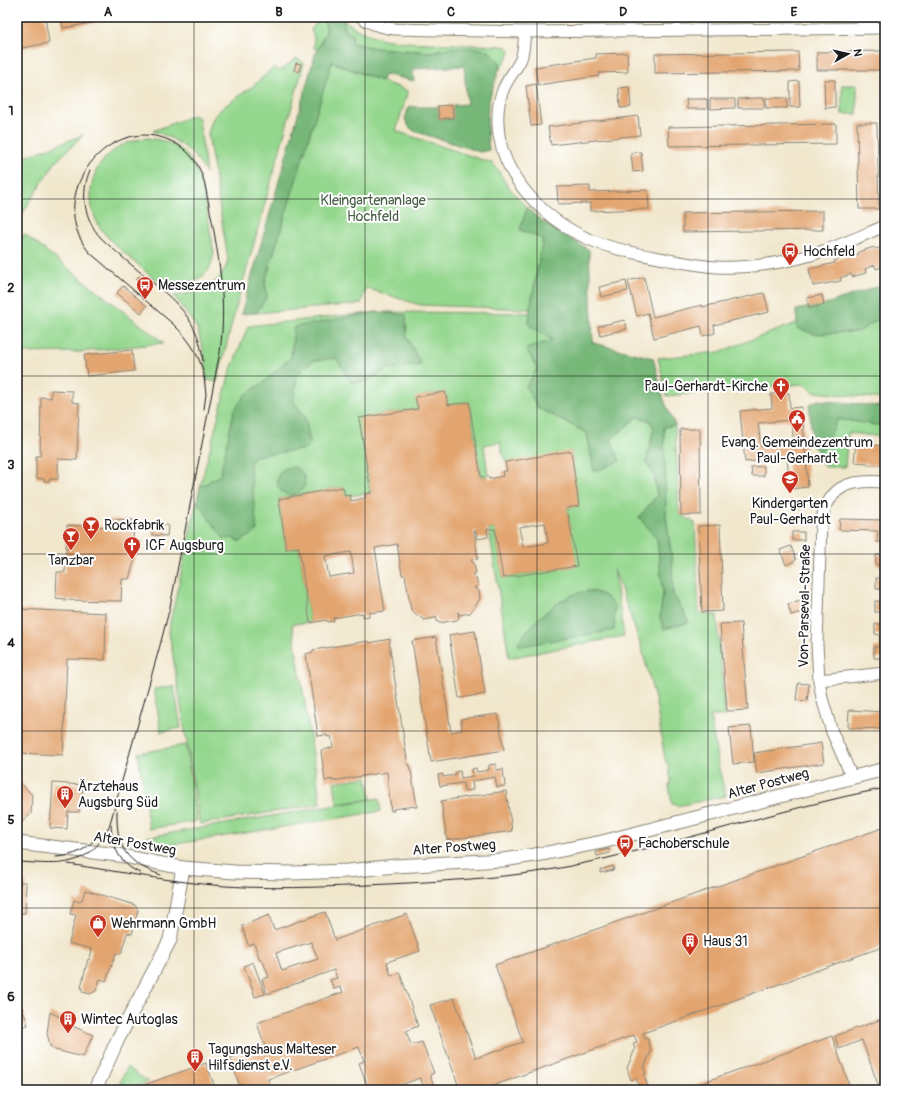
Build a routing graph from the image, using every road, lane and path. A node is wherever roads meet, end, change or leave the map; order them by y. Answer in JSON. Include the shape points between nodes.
{"nodes":[{"id":1,"x":362,"y":17,"type":"edge"},
{"id":2,"x":885,"y":28,"type":"edge"},
{"id":3,"x":525,"y":32,"type":"junction"},
{"id":4,"x":885,"y":226,"type":"edge"},
{"id":5,"x":885,"y":482,"type":"edge"},
{"id":6,"x":885,"y":673,"type":"edge"},
{"id":7,"x":818,"y":680,"type":"junction"},
{"id":8,"x":885,"y":770,"type":"edge"},
{"id":9,"x":852,"y":777,"type":"junction"},
{"id":10,"x":17,"y":843,"type":"edge"},
{"id":11,"x":183,"y":868,"type":"junction"},
{"id":12,"x":95,"y":1090,"type":"edge"}],
"edges":[{"from":1,"to":3,"type":"street","via":[[378,26],[395,29]]},
{"from":2,"to":3,"type":"street"},
{"from":3,"to":4,"type":"street","via":[[520,60],[507,80],[499,103],[498,134],[502,152],[522,189],[545,210],[579,234],[606,246],[650,257],[697,265],[734,267],[801,258]]},
{"from":5,"to":7,"type":"street","name":"Von-Parseval-Straße","via":[[863,481],[844,486],[828,500],[823,511],[816,644]]},
{"from":6,"to":7,"type":"street","name":"Von-Parseval-Straße"},
{"from":7,"to":9,"type":"street","name":"Von-Parseval-Straße","via":[[832,732]]},
{"from":8,"to":9,"type":"street","name":"Alter Postweg"},
{"from":9,"to":11,"type":"street","name":"Alter Postweg","via":[[602,842],[503,860],[292,873]]},
{"from":10,"to":11,"type":"street","name":"Alter Postweg","via":[[118,856]]},
{"from":11,"to":12,"type":"street","via":[[170,940],[118,1039]]}]}
